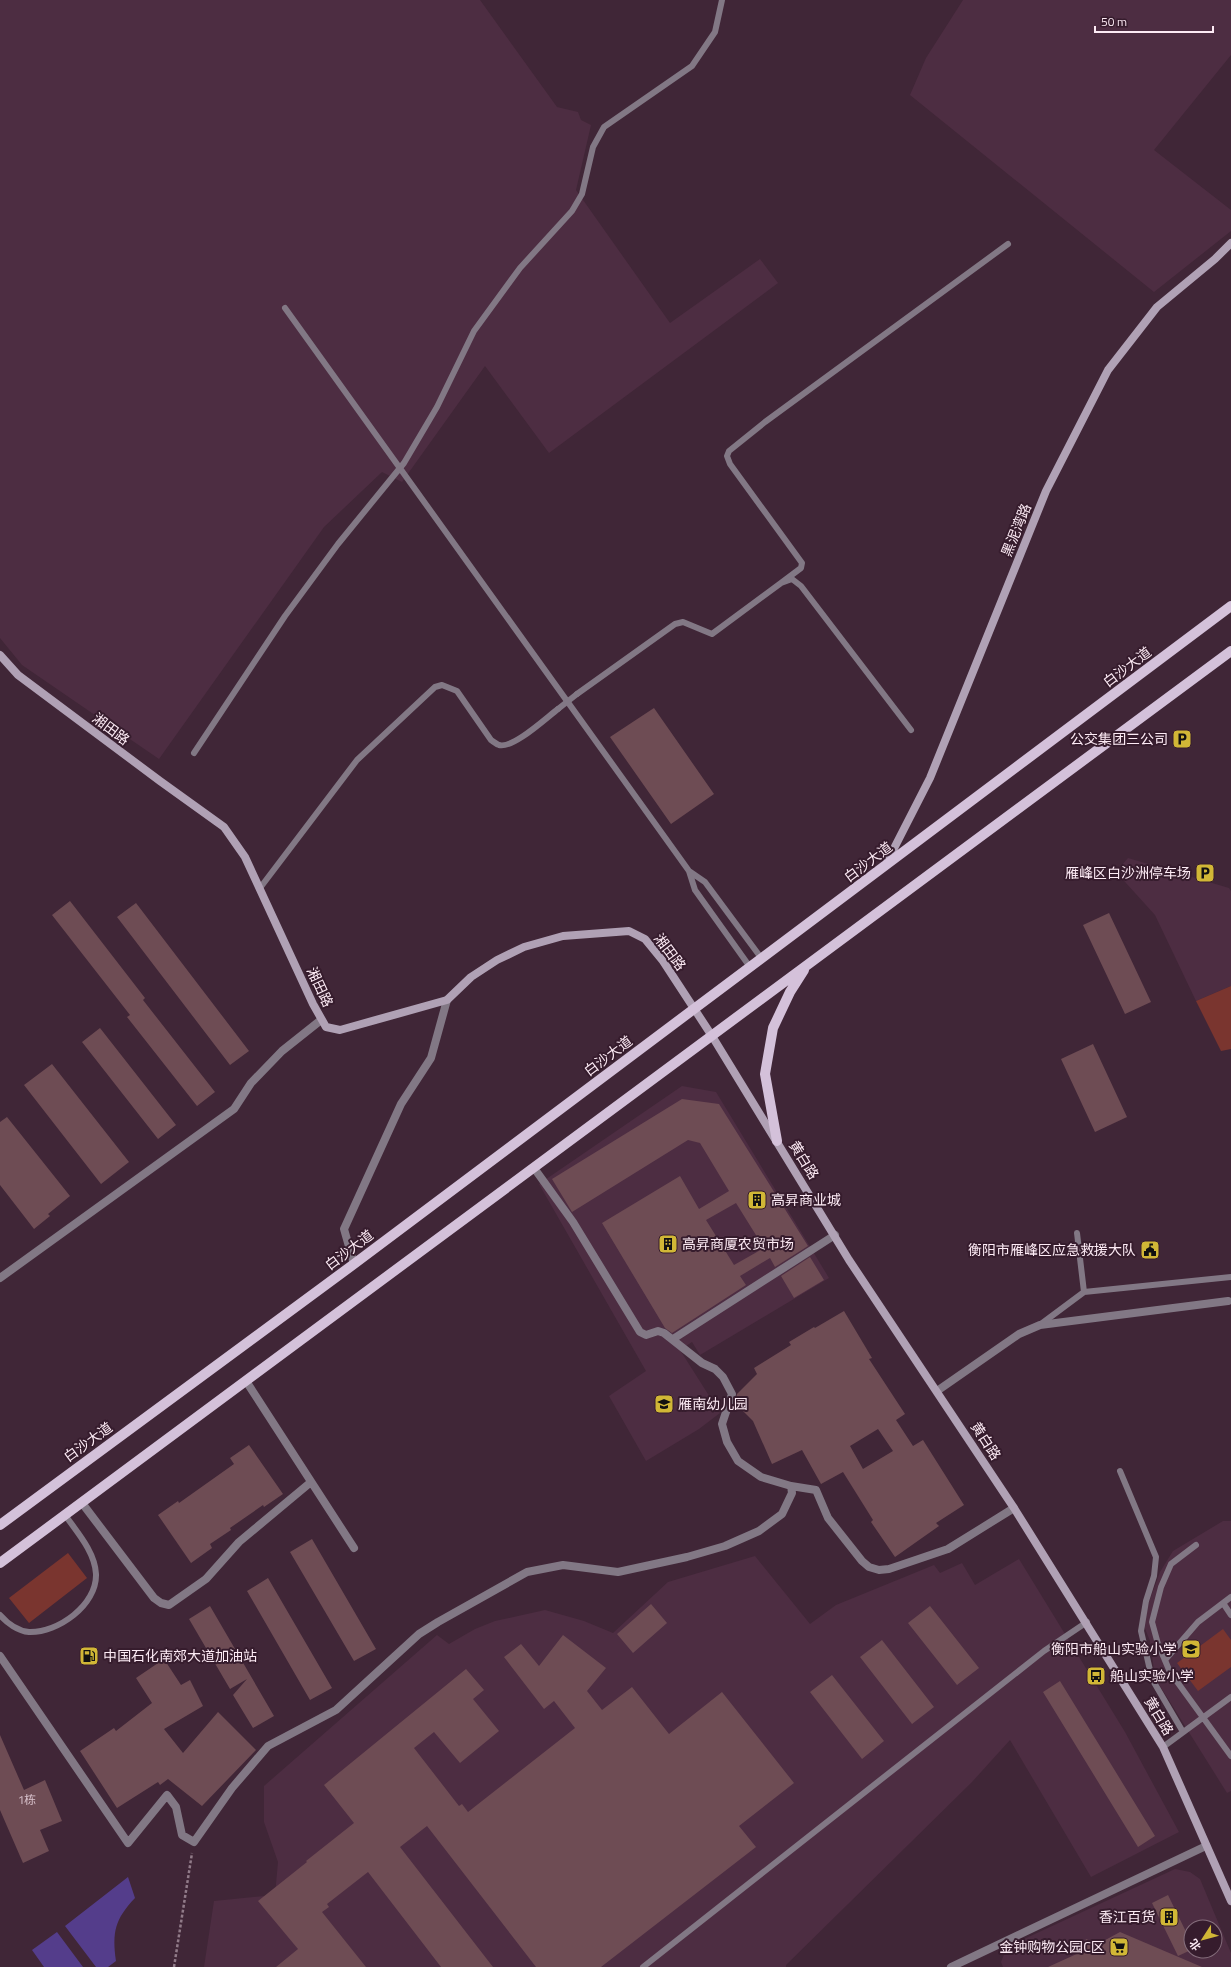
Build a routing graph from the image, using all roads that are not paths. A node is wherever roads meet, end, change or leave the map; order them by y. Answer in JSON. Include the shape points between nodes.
{"nodes":[{"id":1,"x":722,"y":0,"type":"edge"},
{"id":2,"x":1231,"y":243,"type":"edge"},
{"id":3,"x":1008,"y":244,"type":"dead end"},
{"id":4,"x":285,"y":308,"type":"dead end"},
{"id":5,"x":400,"y":468,"type":"junction"},
{"id":6,"x":781,"y":583,"type":"junction"},
{"id":7,"x":1231,"y":606,"type":"edge"},
{"id":8,"x":1231,"y":651,"type":"edge"},
{"id":9,"x":0,"y":655,"type":"edge"},
{"id":10,"x":911,"y":730,"type":"dead end"},
{"id":11,"x":194,"y":753,"type":"dead end"},
{"id":12,"x":884,"y":867,"type":"junction"},
{"id":13,"x":689,"y":871,"type":"junction"},
{"id":14,"x":260,"y":888,"type":"junction"},
{"id":15,"x":762,"y":959,"type":"junction"},
{"id":16,"x":808,"y":965,"type":"junction"},
{"id":17,"x":750,"y":967,"type":"junction"},
{"id":18,"x":448,"y":1000,"type":"junction"},
{"id":19,"x":695,"y":1009,"type":"junction"},
{"id":20,"x":321,"y":1020,"type":"junction"},
{"id":21,"x":712,"y":1036,"type":"junction"},
{"id":22,"x":776,"y":1141,"type":"junction"},
{"id":23,"x":534,"y":1168,"type":"junction"},
{"id":24,"x":1077,"y":1233,"type":"dead end"},
{"id":25,"x":834,"y":1235,"type":"junction"},
{"id":26,"x":354,"y":1264,"type":"junction"},
{"id":27,"x":1231,"y":1277,"type":"edge"},
{"id":28,"x":0,"y":1278,"type":"edge"},
{"id":29,"x":1084,"y":1292,"type":"junction"},
{"id":30,"x":1228,"y":1301,"type":"dead end"},
{"id":31,"x":1040,"y":1325,"type":"junction"},
{"id":32,"x":673,"y":1339,"type":"junction"},
{"id":33,"x":246,"y":1381,"type":"junction"},
{"id":34,"x":937,"y":1390,"type":"junction"},
{"id":35,"x":1120,"y":1471,"type":"dead end"},
{"id":36,"x":311,"y":1482,"type":"junction"},
{"id":37,"x":791,"y":1486,"type":"junction"},
{"id":38,"x":82,"y":1502,"type":"junction"},
{"id":39,"x":1014,"y":1508,"type":"junction"},
{"id":40,"x":65,"y":1515,"type":"junction"},
{"id":41,"x":0,"y":1524,"type":"edge"},
{"id":42,"x":1196,"y":1545,"type":"dead end"},
{"id":43,"x":354,"y":1548,"type":"dead end"},
{"id":44,"x":0,"y":1563,"type":"edge"},
{"id":45,"x":1231,"y":1597,"type":"edge"},
{"id":46,"x":1223,"y":1603,"type":"junction"},
{"id":47,"x":0,"y":1615,"type":"edge"},
{"id":48,"x":1231,"y":1615,"type":"edge"},
{"id":49,"x":1087,"y":1622,"type":"junction"},
{"id":50,"x":0,"y":1656,"type":"edge"},
{"id":51,"x":1165,"y":1660,"type":"junction"},
{"id":52,"x":1231,"y":1697,"type":"edge"},
{"id":53,"x":1203,"y":1717,"type":"junction"},
{"id":54,"x":1183,"y":1732,"type":"junction"},
{"id":55,"x":1163,"y":1747,"type":"junction"},
{"id":56,"x":1231,"y":1756,"type":"edge"},
{"id":57,"x":1206,"y":1846,"type":"junction"},
{"id":58,"x":1231,"y":1902,"type":"edge"},
{"id":59,"x":643,"y":1967,"type":"edge"},
{"id":60,"x":951,"y":1967,"type":"edge"}],
"edges":[{"from":1,"to":5,"type":"lane","via":[[715,32],[692,66],[604,128],[593,147],[582,194],[572,211],[520,268],[474,331],[437,407]]},
{"from":2,"to":12,"type":"street","name":"黑泥湾路","via":[[1157,307],[1108,370],[1046,491],[930,778]]},
{"from":3,"to":6,"type":"lane","via":[[825,377],[729,451],[727,456],[730,464],[802,563],[801,568]]},
{"from":4,"to":5,"type":"lane"},
{"from":5,"to":11,"type":"lane","via":[[338,544],[285,616]]},
{"from":5,"to":13,"type":"lane"},
{"from":6,"to":10,"type":"lane","via":[[792,579],[798,582]]},
{"from":6,"to":14,"type":"lane","bridge":true,"via":[[712,634],[684,622],[675,624],[516,741],[507,745],[499,745],[491,740],[457,691],[442,685],[435,687],[357,760]]},
{"from":7,"to":12,"type":"main road","name":"白沙大道"},
{"from":8,"to":16,"type":"main road"},
{"from":9,"to":14,"type":"street","name":"湘田路","via":[[18,675],[224,827],[245,857]]},
{"from":12,"to":15,"type":"main road","name":"白沙大道"},
{"from":13,"to":15,"type":"lane","via":[[705,882]]},
{"from":13,"to":17,"type":"lane","via":[[695,890]]},
{"from":14,"to":20,"type":"street","name":"湘田路"},
{"from":15,"to":17,"type":"main road","name":"白沙大道"},
{"from":16,"to":21,"type":"main road"},
{"from":16,"to":22,"type":"main road","via":[[790,992],[773,1028],[766,1074]]},
{"from":17,"to":19,"type":"main road","name":"白沙大道"},
{"from":18,"to":19,"type":"street","name":"湘田路","via":[[471,977],[524,947],[563,936],[629,931],[645,939]]},
{"from":18,"to":20,"type":"street","name":"湘田路","via":[[340,1030],[326,1027]]},
{"from":18,"to":26,"type":"street","via":[[431,1058],[401,1104],[344,1229]]},
{"from":19,"to":21,"type":"street","name":"黄白路"},
{"from":19,"to":26,"type":"main road","name":"白沙大道"},
{"from":20,"to":28,"type":"street","via":[[282,1051],[251,1082],[234,1109]]},
{"from":21,"to":22,"type":"street","name":"黄白路"},
{"from":21,"to":23,"type":"main road"},
{"from":22,"to":25,"type":"street","name":"黄白路"},
{"from":23,"to":32,"type":"street","via":[[573,1222],[638,1330],[646,1335],[661,1331]]},
{"from":23,"to":33,"type":"main road"},
{"from":24,"to":29,"type":"lane"},
{"from":25,"to":32,"type":"street"},
{"from":25,"to":34,"type":"street","name":"黄白路"},
{"from":26,"to":41,"type":"main road","name":"白沙大道"},
{"from":27,"to":29,"type":"lane"},
{"from":29,"to":31,"type":"lane"},
{"from":30,"to":31,"type":"street"},
{"from":31,"to":34,"type":"street","via":[[1019,1334]]},
{"from":32,"to":37,"type":"street","via":[[702,1364],[715,1369],[728,1385],[732,1394],[722,1424],[727,1442],[738,1460],[761,1477]]},
{"from":33,"to":36,"type":"street"},
{"from":33,"to":38,"type":"main road"},
{"from":34,"to":39,"type":"street","name":"黄白路"},
{"from":35,"to":54,"type":"lane","via":[[1156,1557],[1141,1632],[1152,1679]]},
{"from":36,"to":38,"type":"street","via":[[239,1542],[206,1579],[169,1605],[161,1604],[154,1598]]},
{"from":36,"to":43,"type":"street"},
{"from":37,"to":39,"type":"street","via":[[816,1490],[828,1518],[862,1562],[879,1570],[948,1549]]},
{"from":37,"to":50,"type":"street","via":[[792,1493],[782,1514],[759,1531],[725,1546],[618,1572],[563,1565],[527,1572],[438,1622],[419,1634],[336,1710],[268,1746],[232,1788],[194,1842],[182,1835],[176,1807],[167,1795],[128,1844]]},
{"from":38,"to":40,"type":"main road"},
{"from":39,"to":49,"type":"street","name":"黄白路"},
{"from":40,"to":44,"type":"main road"},
{"from":40,"to":47,"type":"lane","via":[[93,1559],[96,1574],[90,1598],[68,1619],[41,1631],[27,1632],[12,1626]]},
{"from":42,"to":51,"type":"lane","via":[[1171,1564],[1161,1587],[1152,1622]]},
{"from":45,"to":46,"type":"lane"},
{"from":46,"to":48,"type":"lane"},
{"from":46,"to":51,"type":"lane","via":[[1198,1622]]},
{"from":49,"to":55,"type":"street","name":"黄白路"},
{"from":49,"to":59,"type":"lane","via":[[1044,1651]]},
{"from":51,"to":53,"type":"lane","via":[[1170,1672]]},
{"from":52,"to":53,"type":"lane"},
{"from":53,"to":54,"type":"lane"},
{"from":53,"to":56,"type":"lane"},
{"from":54,"to":55,"type":"lane"},
{"from":55,"to":57,"type":"street","name":"黄白路"},
{"from":57,"to":58,"type":"street","name":"黄白路"},
{"from":57,"to":60,"type":"street"}]}
